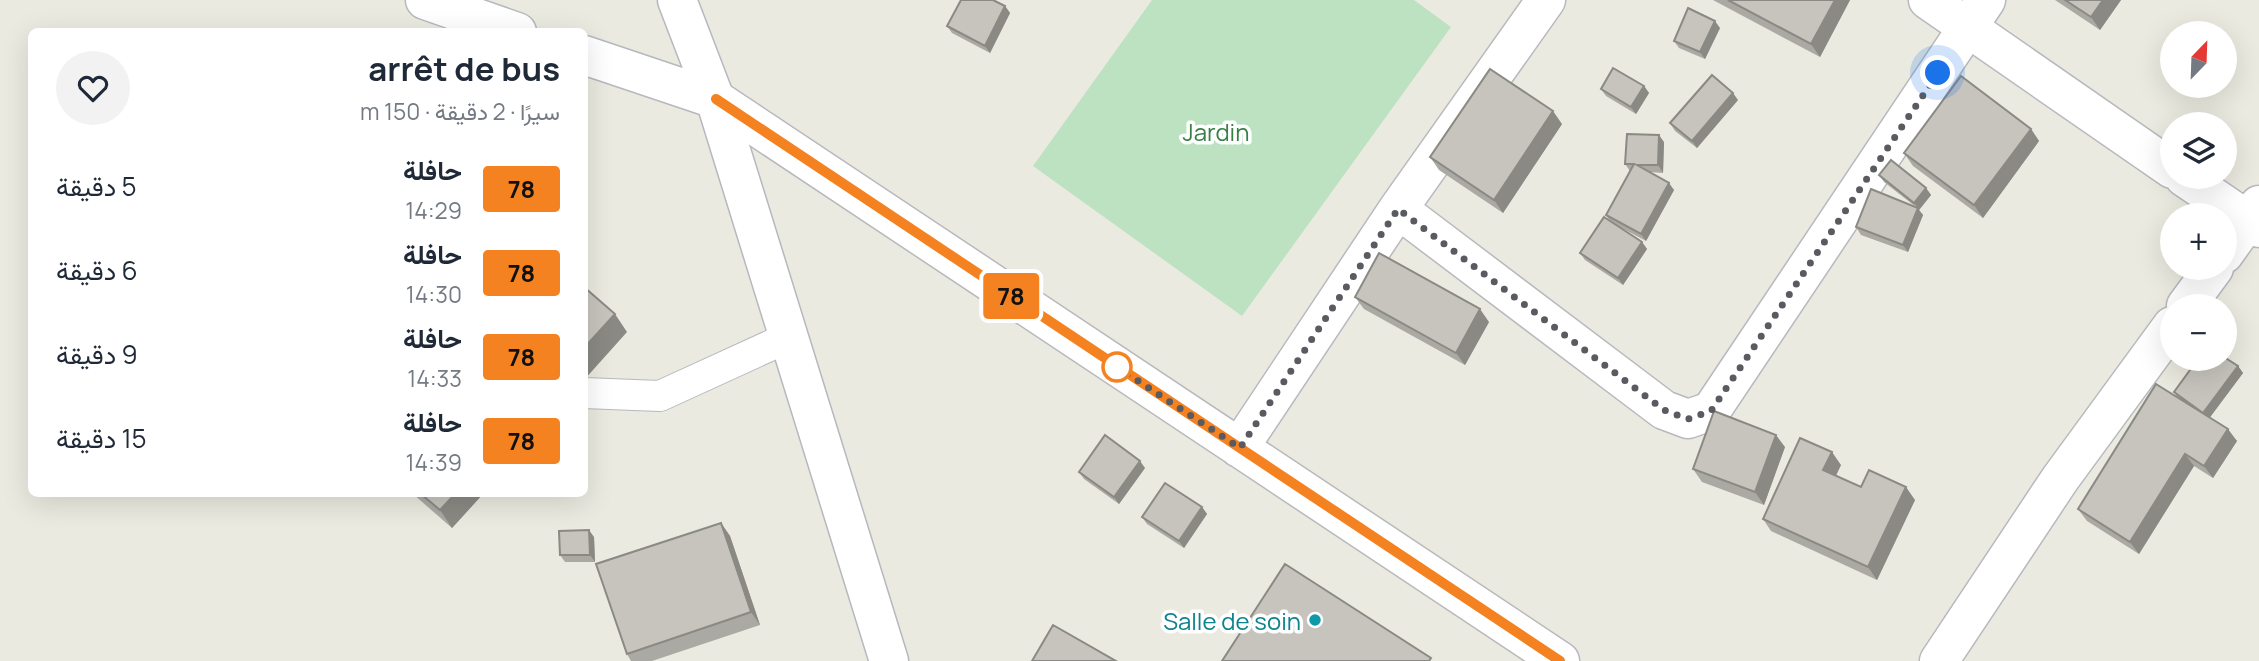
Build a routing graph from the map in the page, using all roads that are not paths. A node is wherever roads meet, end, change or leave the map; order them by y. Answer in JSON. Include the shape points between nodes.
{"nodes":[{"id":1,"x":425,"y":0,"type":"edge"},
{"id":2,"x":677,"y":0,"type":"edge"},
{"id":3,"x":1546,"y":0,"type":"edge"},
{"id":4,"x":1928,"y":0,"type":"edge"},
{"id":5,"x":1977,"y":14,"type":"edge"},
{"id":6,"x":506,"y":28,"type":"edge"},
{"id":7,"x":588,"y":56,"type":"edge"},
{"id":8,"x":716,"y":99,"type":"junction"},
{"id":9,"x":2160,"y":159,"type":"edge"},
{"id":10,"x":2205,"y":189,"type":"edge"},
{"id":11,"x":1398,"y":209,"type":"junction"},
{"id":12,"x":2255,"y":218,"type":"edge"},
{"id":13,"x":2237,"y":239,"type":"edge"},
{"id":14,"x":789,"y":337,"type":"junction"},
{"id":15,"x":2160,"y":342,"type":"edge"},
{"id":16,"x":588,"y":393,"type":"edge"},
{"id":17,"x":1240,"y":448,"type":"junction"},
{"id":18,"x":889,"y":661,"type":"edge"},
{"id":19,"x":1560,"y":661,"type":"edge"},
{"id":20,"x":1938,"y":661,"type":"edge"}],
"edges":[{"from":1,"to":6,"type":"street"},
{"from":2,"to":8,"type":"street"},
{"from":3,"to":11,"type":"street"},
{"from":4,"to":5,"type":"street"},
{"from":5,"to":9,"type":"street"},
{"from":5,"to":11,"type":"street","via":[[1711,411],[1688,419],[1664,410]]},
{"from":7,"to":8,"type":"street"},
{"from":8,"to":14,"type":"street"},
{"from":8,"to":17,"type":"street"},
{"from":10,"to":12,"type":"street"},
{"from":11,"to":17,"type":"street"},
{"from":12,"to":13,"type":"street"},
{"from":14,"to":16,"type":"lane","via":[[660,396]]},
{"from":14,"to":18,"type":"street"},
{"from":15,"to":20,"type":"street","via":[[2060,479]]},
{"from":17,"to":19,"type":"street"}]}
